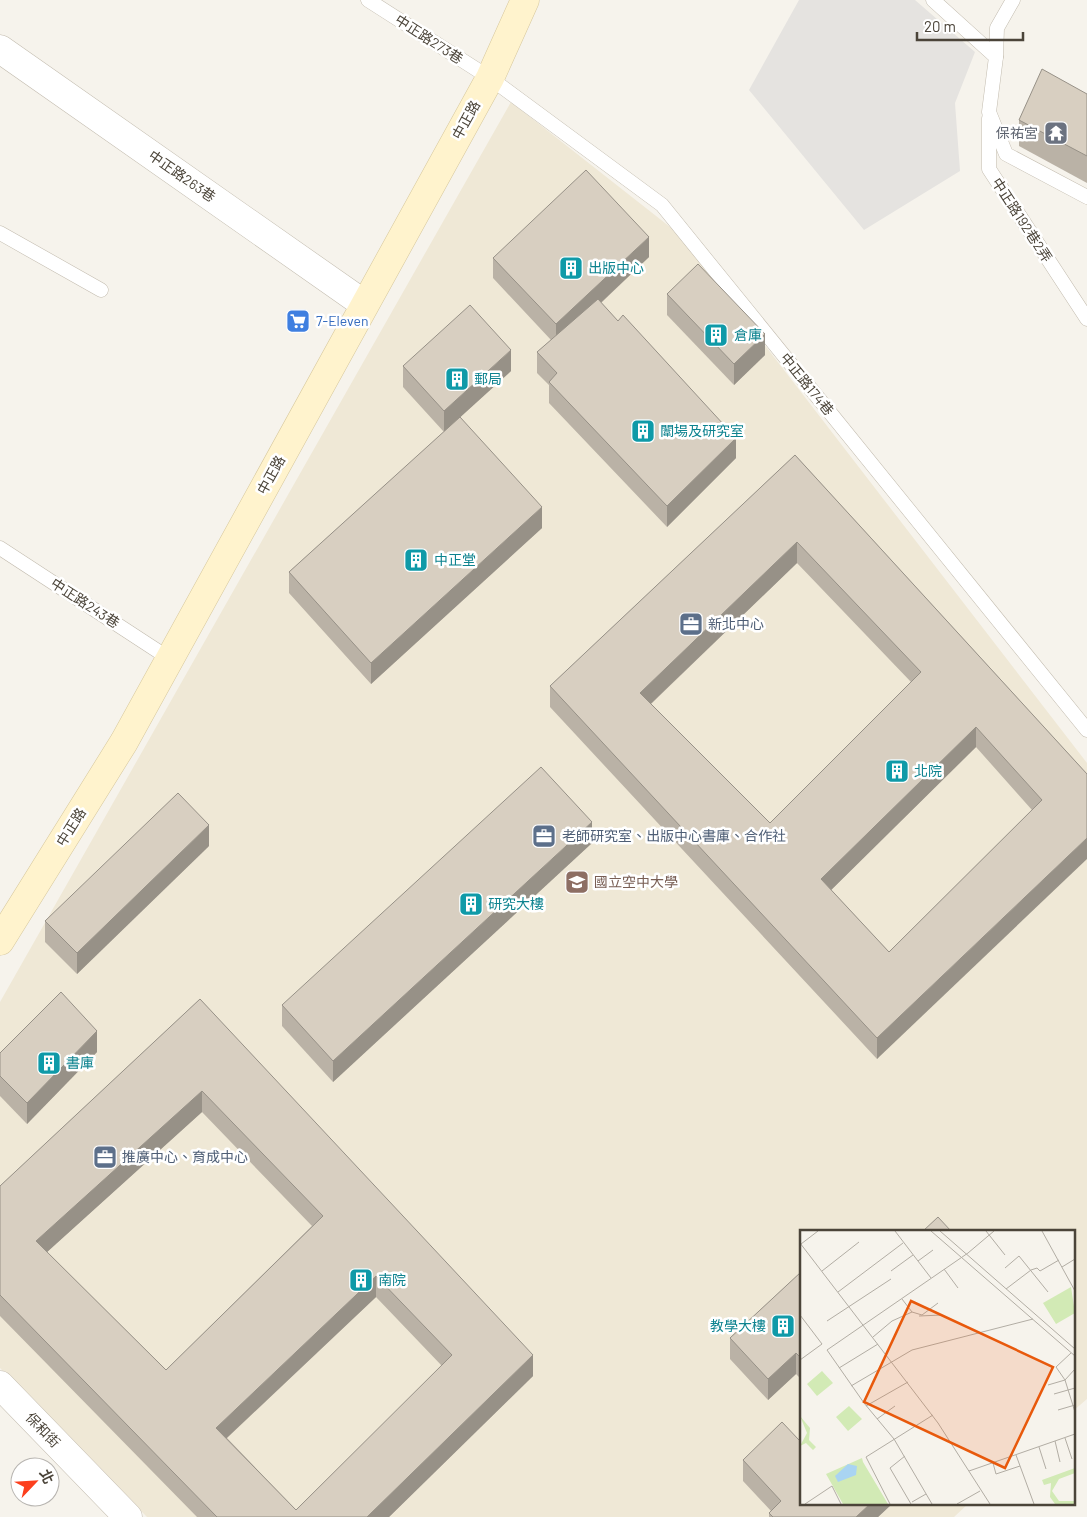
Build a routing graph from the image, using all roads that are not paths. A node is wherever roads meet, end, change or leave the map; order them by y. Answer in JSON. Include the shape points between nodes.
{"nodes":[{"id":1,"x":368,"y":0,"type":"edge"},
{"id":2,"x":525,"y":0,"type":"edge"},
{"id":3,"x":933,"y":0,"type":"edge"},
{"id":4,"x":1013,"y":0,"type":"edge"},
{"id":5,"x":0,"y":49,"type":"edge"},
{"id":6,"x":996,"y":56,"type":"junction"},
{"id":7,"x":490,"y":78,"type":"junction"},
{"id":8,"x":989,"y":112,"type":"junction"},
{"id":9,"x":1087,"y":197,"type":"edge"},
{"id":10,"x":0,"y":233,"type":"edge"},
{"id":11,"x":101,"y":290,"type":"dead end"},
{"id":12,"x":364,"y":304,"type":"junction"},
{"id":13,"x":1087,"y":319,"type":"edge"},
{"id":14,"x":0,"y":548,"type":"edge"},
{"id":15,"x":170,"y":659,"type":"junction"},
{"id":16,"x":1087,"y":730,"type":"edge"},
{"id":17,"x":0,"y":941,"type":"edge"},
{"id":18,"x":0,"y":1385,"type":"edge"},
{"id":19,"x":128,"y":1517,"type":"edge"}],
"edges":[{"from":1,"to":7,"type":"lane","name":"中正路273巷"},
{"from":2,"to":7,"type":"street","name":"中正路"},
{"from":3,"to":6,"type":"lane"},
{"from":4,"to":6,"type":"lane","name":"中正路192巷2弄","via":[[996,28]]},
{"from":5,"to":12,"type":"street","name":"中正路263巷"},
{"from":6,"to":8,"type":"lane","name":"中正路192巷2弄"},
{"from":7,"to":12,"type":"street","name":"中正路"},
{"from":7,"to":16,"type":"lane","name":"中正路174巷","via":[[662,204]]},
{"from":8,"to":9,"type":"lane","via":[[1006,154]]},
{"from":8,"to":13,"type":"lane","name":"中正路192巷2弄","via":[[989,169]]},
{"from":10,"to":11,"type":"lane"},
{"from":12,"to":15,"type":"street","name":"中正路"},
{"from":14,"to":15,"type":"lane","name":"中正路243巷"},
{"from":15,"to":17,"type":"street","name":"中正路","via":[[124,742]]},
{"from":18,"to":19,"type":"street","name":"保和街"}]}
